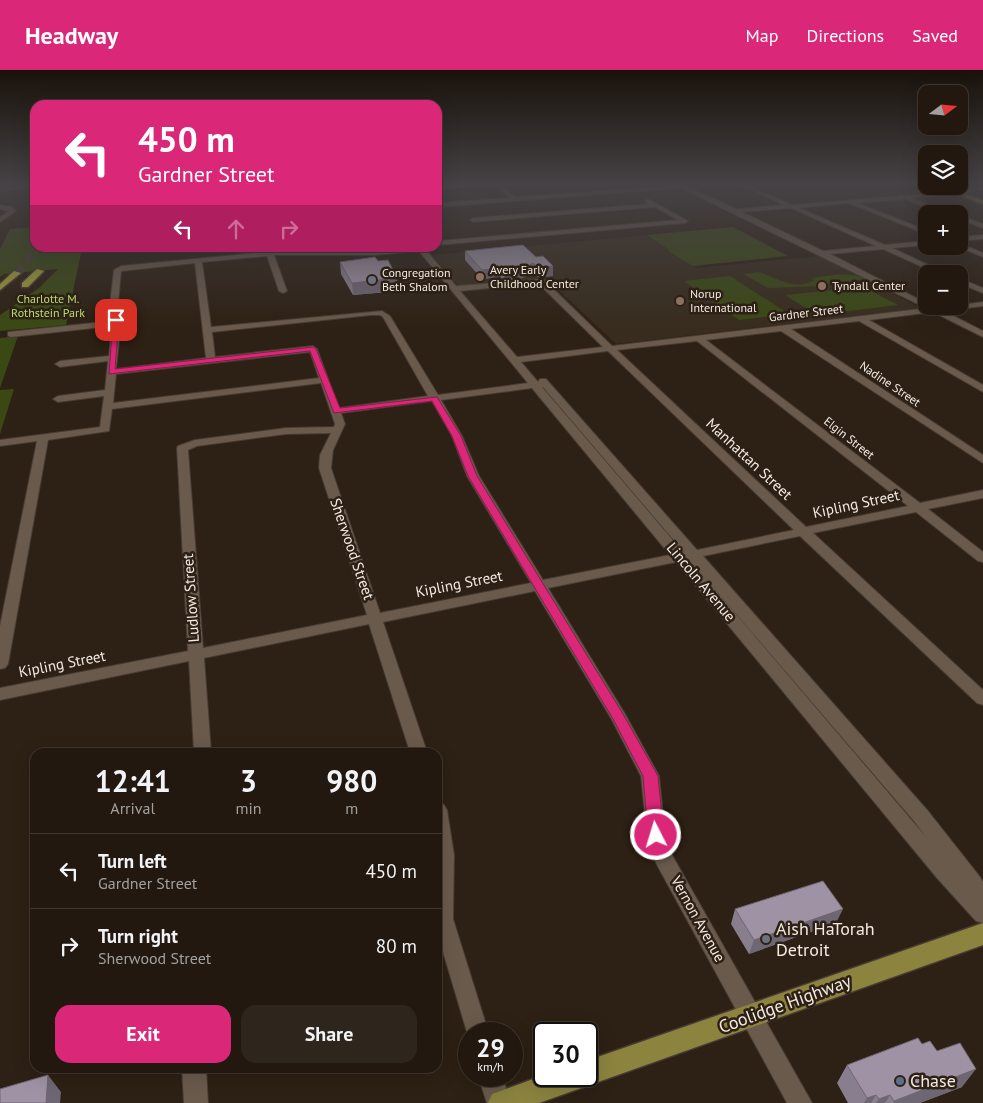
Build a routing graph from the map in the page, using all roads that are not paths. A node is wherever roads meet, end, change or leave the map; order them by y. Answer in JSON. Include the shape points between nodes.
{"nodes":[{"id":1,"x":487,"y":233,"type":"edge"},
{"id":2,"x":546,"y":233,"type":"edge"},
{"id":3,"x":781,"y":233,"type":"edge"},
{"id":4,"x":854,"y":233,"type":"edge"},
{"id":5,"x":983,"y":237,"type":"edge"},
{"id":6,"x":492,"y":238,"type":"junction"},
{"id":7,"x":968,"y":239,"type":"edge"},
{"id":8,"x":442,"y":243,"type":"edge"},
{"id":9,"x":918,"y":244,"type":"edge"},
{"id":10,"x":885,"y":247,"type":"junction"},
{"id":11,"x":968,"y":249,"type":"edge"},
{"id":12,"x":301,"y":252,"type":"edge"},
{"id":13,"x":342,"y":252,"type":"edge"},
{"id":14,"x":379,"y":252,"type":"edge"},
{"id":15,"x":428,"y":252,"type":"edge"},
{"id":16,"x":822,"y":253,"type":"junction"},
{"id":17,"x":270,"y":254,"type":"junction"},
{"id":18,"x":983,"y":255,"type":"edge"},
{"id":19,"x":198,"y":260,"type":"junction"},
{"id":20,"x":925,"y":265,"type":"edge"},
{"id":21,"x":40,"y":271,"type":"tunnel mouth"},
{"id":22,"x":17,"y":273,"type":"tunnel mouth"},
{"id":23,"x":449,"y":277,"type":"junction"},
{"id":24,"x":968,"y":284,"type":"edge"},
{"id":25,"x":25,"y":285,"type":"dead end"},
{"id":26,"x":0,"y":288,"type":"edge"},
{"id":27,"x":464,"y":288,"type":"junction"},
{"id":28,"x":454,"y":289,"type":"junction"},
{"id":29,"x":283,"y":291,"type":"dead end"},
{"id":30,"x":983,"y":291,"type":"edge"},
{"id":31,"x":918,"y":301,"type":"edge"},
{"id":32,"x":983,"y":304,"type":"edge"},
{"id":33,"x":968,"y":305,"type":"edge"},
{"id":34,"x":918,"y":309,"type":"edge"},
{"id":35,"x":945,"y":315,"type":"edge"},
{"id":36,"x":861,"y":319,"type":"junction"},
{"id":37,"x":117,"y":323,"type":"junction"},
{"id":38,"x":783,"y":328,"type":"junction"},
{"id":39,"x":208,"y":330,"type":"junction"},
{"id":40,"x":11,"y":334,"type":"dead end"},
{"id":41,"x":983,"y":334,"type":"edge"},
{"id":42,"x":699,"y":338,"type":"junction"},
{"id":43,"x":610,"y":349,"type":"junction"},
{"id":44,"x":113,"y":358,"type":"junction"},
{"id":45,"x":519,"y":359,"type":"junction"},
{"id":46,"x":211,"y":360,"type":"junction"},
{"id":47,"x":60,"y":364,"type":"dead end"},
{"id":48,"x":111,"y":372,"type":"junction"},
{"id":49,"x":325,"y":380,"type":"junction"},
{"id":50,"x":540,"y":384,"type":"junction"},
{"id":51,"x":983,"y":389,"type":"edge"},
{"id":52,"x":110,"y":392,"type":"junction"},
{"id":53,"x":58,"y":398,"type":"dead end"},
{"id":54,"x":434,"y":398,"type":"junction"},
{"id":55,"x":108,"y":408,"type":"junction"},
{"id":56,"x":337,"y":411,"type":"junction"},
{"id":57,"x":338,"y":430,"type":"junction"},
{"id":58,"x":43,"y":437,"type":"junction"},
{"id":59,"x":0,"y":443,"type":"edge"},
{"id":60,"x":983,"y":460,"type":"edge"},
{"id":61,"x":983,"y":494,"type":"edge"},
{"id":62,"x":917,"y":507,"type":"junction"},
{"id":63,"x":803,"y":531,"type":"junction"},
{"id":64,"x":695,"y":554,"type":"junction"},
{"id":65,"x":680,"y":557,"type":"junction"},
{"id":66,"x":983,"y":558,"type":"edge"},
{"id":67,"x":539,"y":585,"type":"junction"},
{"id":68,"x":376,"y":618,"type":"junction"},
{"id":69,"x":195,"y":654,"type":"junction"},
{"id":70,"x":0,"y":664,"type":"edge"},
{"id":71,"x":0,"y":694,"type":"edge"},
{"id":72,"x":983,"y":699,"type":"edge"},
{"id":73,"x":203,"y":748,"type":"edge"},
{"id":74,"x":418,"y":748,"type":"edge"},
{"id":75,"x":442,"y":840,"type":"edge"},
{"id":76,"x":983,"y":900,"type":"edge"},
{"id":77,"x":983,"y":914,"type":"edge"},
{"id":78,"x":983,"y":934,"type":"edge"},
{"id":79,"x":752,"y":1016,"type":"junction"},
{"id":80,"x":474,"y":1022,"type":"edge"},
{"id":81,"x":598,"y":1070,"type":"edge"},
{"id":82,"x":194,"y":1073,"type":"edge"},
{"id":83,"x":494,"y":1087,"type":"edge"},
{"id":84,"x":546,"y":1087,"type":"edge"},
{"id":85,"x":196,"y":1103,"type":"edge"},
{"id":86,"x":500,"y":1103,"type":"edge"},
{"id":87,"x":800,"y":1103,"type":"edge"}],
"edges":[{"from":1,"to":6,"type":"street"},
{"from":2,"to":6,"type":"street"},
{"from":3,"to":16,"type":"street"},
{"from":4,"to":10,"type":"street"},
{"from":5,"to":7,"type":"street"},
{"from":6,"to":8,"type":"street"},
{"from":9,"to":10,"type":"street"},
{"from":10,"to":16,"type":"street"},
{"from":10,"to":20,"type":"street"},
{"from":11,"to":18,"type":"street"},
{"from":12,"to":17,"type":"street"},
{"from":13,"to":14,"type":"street"},
{"from":15,"to":23,"type":"street","name":"Lincoln Avenue"},
{"from":16,"to":31,"type":"street"},
{"from":17,"to":19,"type":"street"},
{"from":17,"to":29,"type":"street"},
{"from":19,"to":37,"type":"street","via":[[118,270],[114,313]]},
{"from":19,"to":39,"type":"street"},
{"from":21,"to":25,"type":"highway"},
{"from":22,"to":26,"type":"highway"},
{"from":23,"to":27,"type":"street","name":"Lincoln Avenue"},
{"from":23,"to":28,"type":"street","name":"Lincoln Avenue"},
{"from":24,"to":30,"type":"street"},
{"from":27,"to":28,"type":"street"},
{"from":27,"to":43,"type":"street","name":"Manhattan Street","via":[[540,281]]},
{"from":27,"to":45,"type":"street","name":"Lincoln Avenue"},
{"from":28,"to":45,"type":"street","name":"Lincoln Avenue"},
{"from":32,"to":33,"type":"street","name":"Gardner Street"},
{"from":34,"to":36,"type":"street","name":"Gardner Street"},
{"from":35,"to":41,"type":"street"},
{"from":36,"to":38,"type":"street","name":"Gardner Street"},
{"from":36,"to":51,"type":"street"},
{"from":37,"to":40,"type":"street"},
{"from":37,"to":44,"type":"street"},
{"from":38,"to":42,"type":"street","name":"Gardner Street"},
{"from":38,"to":60,"type":"street","name":"Nadine Street"},
{"from":39,"to":46,"type":"street"},
{"from":39,"to":54,"type":"street","name":"Vernon Avenue","via":[[382,312]]},
{"from":42,"to":43,"type":"street","name":"Gardner Street"},
{"from":42,"to":62,"type":"street","name":"Elgin Street"},
{"from":43,"to":45,"type":"street","name":"Gardner Street"},
{"from":43,"to":63,"type":"street","name":"Manhattan Street"},
{"from":44,"to":47,"type":"street"},
{"from":44,"to":48,"type":"street"},
{"from":45,"to":50,"type":"street","name":"Lincoln Avenue"},
{"from":46,"to":48,"type":"street"},
{"from":46,"to":49,"type":"street","via":[[313,349]]},
{"from":48,"to":52,"type":"street"},
{"from":49,"to":55,"type":"street"},
{"from":49,"to":56,"type":"street"},
{"from":50,"to":54,"type":"street"},
{"from":50,"to":64,"type":"street","name":"Lincoln Avenue"},
{"from":50,"to":65,"type":"street","name":"Lincoln Avenue"},
{"from":52,"to":53,"type":"street"},
{"from":52,"to":55,"type":"street"},
{"from":54,"to":56,"type":"street"},
{"from":54,"to":67,"type":"street","name":"Vernon Avenue","via":[[457,436],[472,476]]},
{"from":55,"to":58,"type":"street","via":[[106,429]]},
{"from":56,"to":57,"type":"street"},
{"from":57,"to":68,"type":"street","name":"Sherwood Street","via":[[326,450],[325,468]]},
{"from":57,"to":69,"type":"street","name":"Ludlow Street","via":[[286,431],[185,446],[182,451]]},
{"from":58,"to":59,"type":"street"},
{"from":58,"to":70,"type":"street"},
{"from":61,"to":62,"type":"street","name":"Kipling Street"},
{"from":62,"to":63,"type":"street","name":"Kipling Street"},
{"from":62,"to":66,"type":"street","name":"Elgin Street"},
{"from":63,"to":64,"type":"street","name":"Kipling Street"},
{"from":63,"to":72,"type":"street","name":"Manhattan Street"},
{"from":64,"to":65,"type":"street","name":"Kipling Street"},
{"from":64,"to":76,"type":"street","name":"Lincoln Avenue","via":[[921,816]]},
{"from":65,"to":67,"type":"street","name":"Kipling Street"},
{"from":65,"to":77,"type":"street","name":"Lincoln Avenue","via":[[944,872]]},
{"from":67,"to":68,"type":"street","name":"Kipling Street"},
{"from":67,"to":79,"type":"street","name":"Vernon Avenue","via":[[650,776],[656,835],[663,858]]},
{"from":68,"to":69,"type":"street","name":"Kipling Street"},
{"from":68,"to":74,"type":"street","name":"Sherwood Street"},
{"from":69,"to":71,"type":"street","name":"Kipling Street"},
{"from":69,"to":73,"type":"street","name":"Ludlow Street"},
{"from":75,"to":80,"type":"street","via":[[443,919]]},
{"from":78,"to":79,"type":"main road","name":"Coolidge Highway"},
{"from":79,"to":81,"type":"main road","name":"Coolidge Highway"},
{"from":79,"to":87,"type":"street","name":"Vernon Avenue"},
{"from":82,"to":85,"type":"street"},
{"from":83,"to":86,"type":"street"},
{"from":84,"to":86,"type":"main road"}]}
